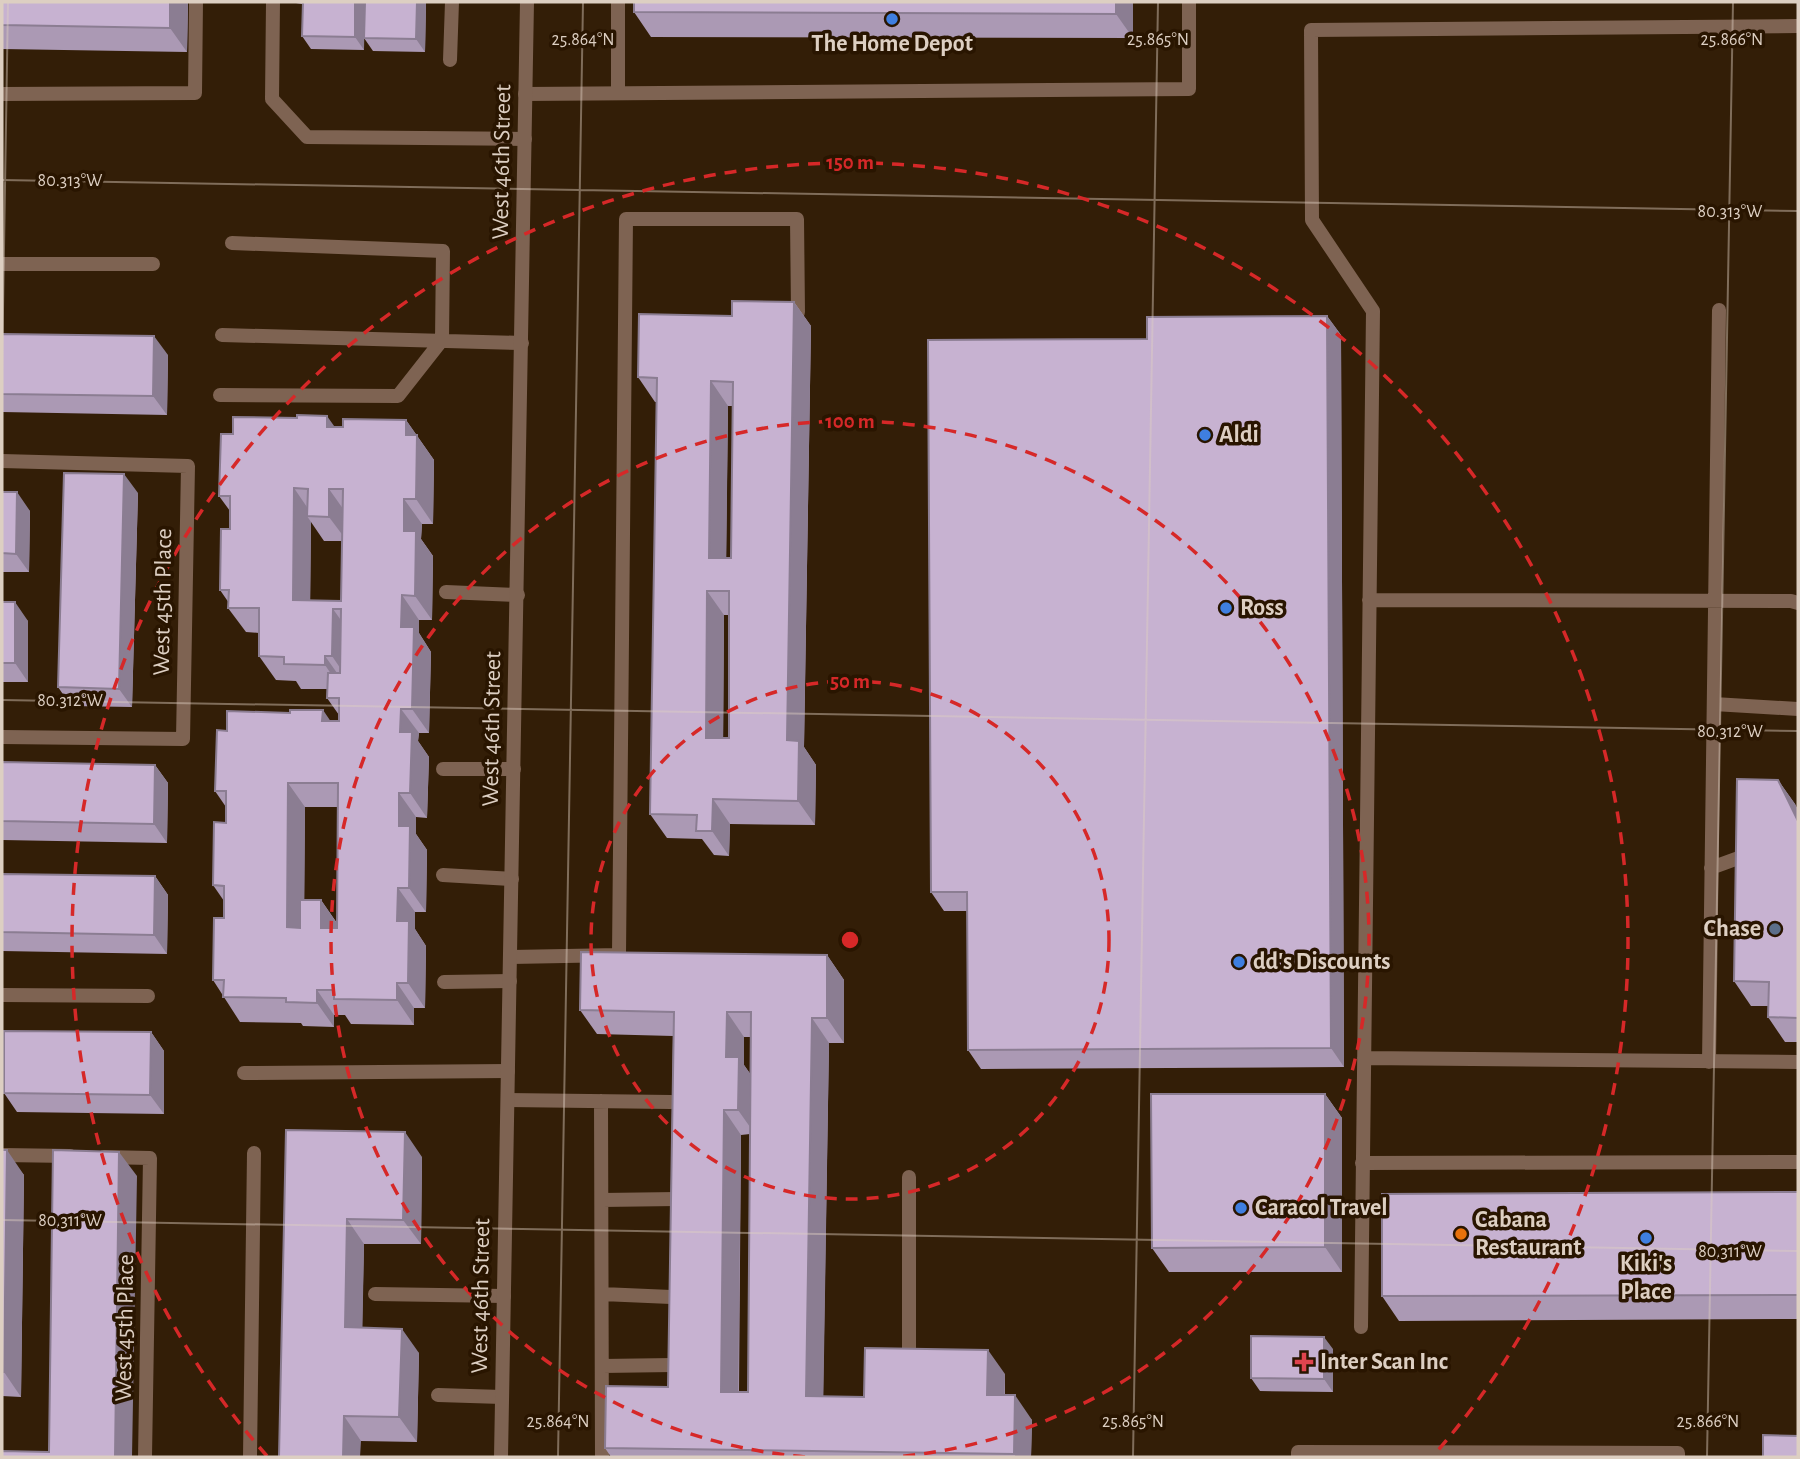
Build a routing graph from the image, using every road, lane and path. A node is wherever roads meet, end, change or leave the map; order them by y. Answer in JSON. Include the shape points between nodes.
{"nodes":[{"id":1,"x":196,"y":2,"type":"edge"},
{"id":2,"x":273,"y":2,"type":"edge"},
{"id":3,"x":452,"y":2,"type":"edge"},
{"id":4,"x":527,"y":2,"type":"edge"},
{"id":5,"x":618,"y":2,"type":"edge"},
{"id":6,"x":1189,"y":2,"type":"edge"},
{"id":7,"x":1798,"y":26,"type":"edge"},
{"id":8,"x":450,"y":60,"type":"dead end"},
{"id":9,"x":618,"y":93,"type":"junction"},
{"id":10,"x":2,"y":94,"type":"edge"},
{"id":11,"x":525,"y":94,"type":"junction"},
{"id":12,"x":525,"y":139,"type":"junction"},
{"id":13,"x":232,"y":243,"type":"dead end"},
{"id":14,"x":2,"y":264,"type":"edge"},
{"id":15,"x":153,"y":264,"type":"dead end"},
{"id":16,"x":1719,"y":310,"type":"dead end"},
{"id":17,"x":798,"y":312,"type":"dead end"},
{"id":18,"x":222,"y":335,"type":"dead end"},
{"id":19,"x":442,"y":340,"type":"junction"},
{"id":20,"x":522,"y":343,"type":"junction"},
{"id":21,"x":220,"y":395,"type":"dead end"},
{"id":22,"x":2,"y":461,"type":"edge"},
{"id":23,"x":446,"y":592,"type":"dead end"},
{"id":24,"x":517,"y":595,"type":"junction"},
{"id":25,"x":1369,"y":600,"type":"junction"},
{"id":26,"x":1715,"y":600,"type":"junction"},
{"id":27,"x":1796,"y":600,"type":"edge"},
{"id":28,"x":1714,"y":704,"type":"junction"},
{"id":29,"x":1798,"y":709,"type":"edge"},
{"id":30,"x":2,"y":737,"type":"edge"},
{"id":31,"x":443,"y":769,"type":"dead end"},
{"id":32,"x":514,"y":769,"type":"junction"},
{"id":33,"x":1754,"y":852,"type":"edge"},
{"id":34,"x":1711,"y":868,"type":"junction"},
{"id":35,"x":443,"y":875,"type":"dead end"},
{"id":36,"x":512,"y":879,"type":"junction"},
{"id":37,"x":511,"y":957,"type":"junction"},
{"id":38,"x":510,"y":981,"type":"junction"},
{"id":39,"x":444,"y":982,"type":"dead end"},
{"id":40,"x":2,"y":995,"type":"edge"},
{"id":41,"x":148,"y":996,"type":"dead end"},
{"id":42,"x":1364,"y":1058,"type":"junction"},
{"id":43,"x":1709,"y":1062,"type":"junction"},
{"id":44,"x":1798,"y":1062,"type":"edge"},
{"id":45,"x":508,"y":1071,"type":"junction"},
{"id":46,"x":244,"y":1073,"type":"dead end"},
{"id":47,"x":508,"y":1100,"type":"junction"},
{"id":48,"x":601,"y":1101,"type":"junction"},
{"id":49,"x":671,"y":1102,"type":"edge"},
{"id":50,"x":254,"y":1153,"type":"dead end"},
{"id":51,"x":2,"y":1154,"type":"edge"},
{"id":52,"x":1798,"y":1162,"type":"edge"},
{"id":53,"x":1362,"y":1163,"type":"junction"},
{"id":54,"x":909,"y":1177,"type":"dead end"},
{"id":55,"x":677,"y":1199,"type":"edge"},
{"id":56,"x":602,"y":1200,"type":"junction"},
{"id":57,"x":375,"y":1294,"type":"dead end"},
{"id":58,"x":602,"y":1294,"type":"junction"},
{"id":59,"x":504,"y":1296,"type":"junction"},
{"id":60,"x":671,"y":1297,"type":"edge"},
{"id":61,"x":1361,"y":1328,"type":"dead end"},
{"id":62,"x":673,"y":1365,"type":"edge"},
{"id":63,"x":602,"y":1366,"type":"junction"},
{"id":64,"x":909,"y":1377,"type":"edge"},
{"id":65,"x":438,"y":1395,"type":"dead end"},
{"id":66,"x":502,"y":1397,"type":"junction"},
{"id":67,"x":145,"y":1457,"type":"edge"},
{"id":68,"x":250,"y":1457,"type":"edge"},
{"id":69,"x":501,"y":1457,"type":"edge"},
{"id":70,"x":602,"y":1457,"type":"edge"},
{"id":71,"x":1298,"y":1457,"type":"edge"},
{"id":72,"x":1678,"y":1457,"type":"edge"}],
"edges":[{"from":1,"to":10,"type":"street","via":[[195,93]]},
{"from":2,"to":12,"type":"street","via":[[272,99],[307,137]]},
{"from":3,"to":8,"type":"street"},
{"from":4,"to":11,"type":"street","name":"West 46th Street"},
{"from":5,"to":9,"type":"street"},
{"from":6,"to":9,"type":"street","via":[[1189,89]]},
{"from":7,"to":25,"type":"street","via":[[1311,30],[1312,220],[1373,311]]},
{"from":9,"to":11,"type":"street"},
{"from":11,"to":12,"type":"street","name":"West 46th Street"},
{"from":12,"to":20,"type":"street","name":"West 46th Street"},
{"from":13,"to":19,"type":"street","via":[[443,251]]},
{"from":14,"to":15,"type":"street"},
{"from":16,"to":26,"type":"street"},
{"from":17,"to":37,"type":"street","via":[[797,219],[626,219],[632,320],[619,955]]},
{"from":18,"to":19,"type":"street"},
{"from":19,"to":20,"type":"street"},
{"from":19,"to":21,"type":"street","via":[[398,396]]},
{"from":20,"to":24,"type":"street","name":"West 46th Street"},
{"from":22,"to":30,"type":"street","name":"West 45th Place","via":[[188,466],[183,739]]},
{"from":23,"to":24,"type":"street"},
{"from":24,"to":32,"type":"street","name":"West 46th Street"},
{"from":25,"to":26,"type":"street"},
{"from":25,"to":42,"type":"street"},
{"from":26,"to":27,"type":"street"},
{"from":26,"to":28,"type":"street"},
{"from":28,"to":29,"type":"street"},
{"from":28,"to":34,"type":"street"},
{"from":31,"to":32,"type":"street"},
{"from":32,"to":36,"type":"street","name":"West 46th Street"},
{"from":33,"to":34,"type":"street"},
{"from":34,"to":43,"type":"street"},
{"from":35,"to":36,"type":"street"},
{"from":36,"to":37,"type":"street","name":"West 46th Street"},
{"from":37,"to":38,"type":"street","name":"West 46th Street"},
{"from":38,"to":39,"type":"street"},
{"from":38,"to":45,"type":"street","name":"West 46th Street"},
{"from":40,"to":41,"type":"street"},
{"from":42,"to":43,"type":"street"},
{"from":42,"to":53,"type":"street"},
{"from":43,"to":44,"type":"street"},
{"from":45,"to":46,"type":"street"},
{"from":45,"to":47,"type":"street","name":"West 46th Street"},
{"from":47,"to":48,"type":"street"},
{"from":47,"to":59,"type":"street","name":"West 46th Street"},
{"from":48,"to":49,"type":"street"},
{"from":48,"to":56,"type":"street"},
{"from":50,"to":68,"type":"street"},
{"from":51,"to":67,"type":"street","name":"West 45th Place","via":[[150,1158]]},
{"from":52,"to":53,"type":"street"},
{"from":53,"to":61,"type":"street"},
{"from":54,"to":64,"type":"street"},
{"from":55,"to":56,"type":"street"},
{"from":56,"to":58,"type":"street"},
{"from":57,"to":59,"type":"street"},
{"from":58,"to":60,"type":"street"},
{"from":58,"to":63,"type":"street"},
{"from":59,"to":66,"type":"street","name":"West 46th Street"},
{"from":62,"to":63,"type":"street"},
{"from":63,"to":70,"type":"street"},
{"from":65,"to":66,"type":"street"},
{"from":66,"to":69,"type":"street","name":"West 46th Street"},
{"from":71,"to":72,"type":"street","via":[[1298,1452],[1325,1452],[1678,1453]]}]}
